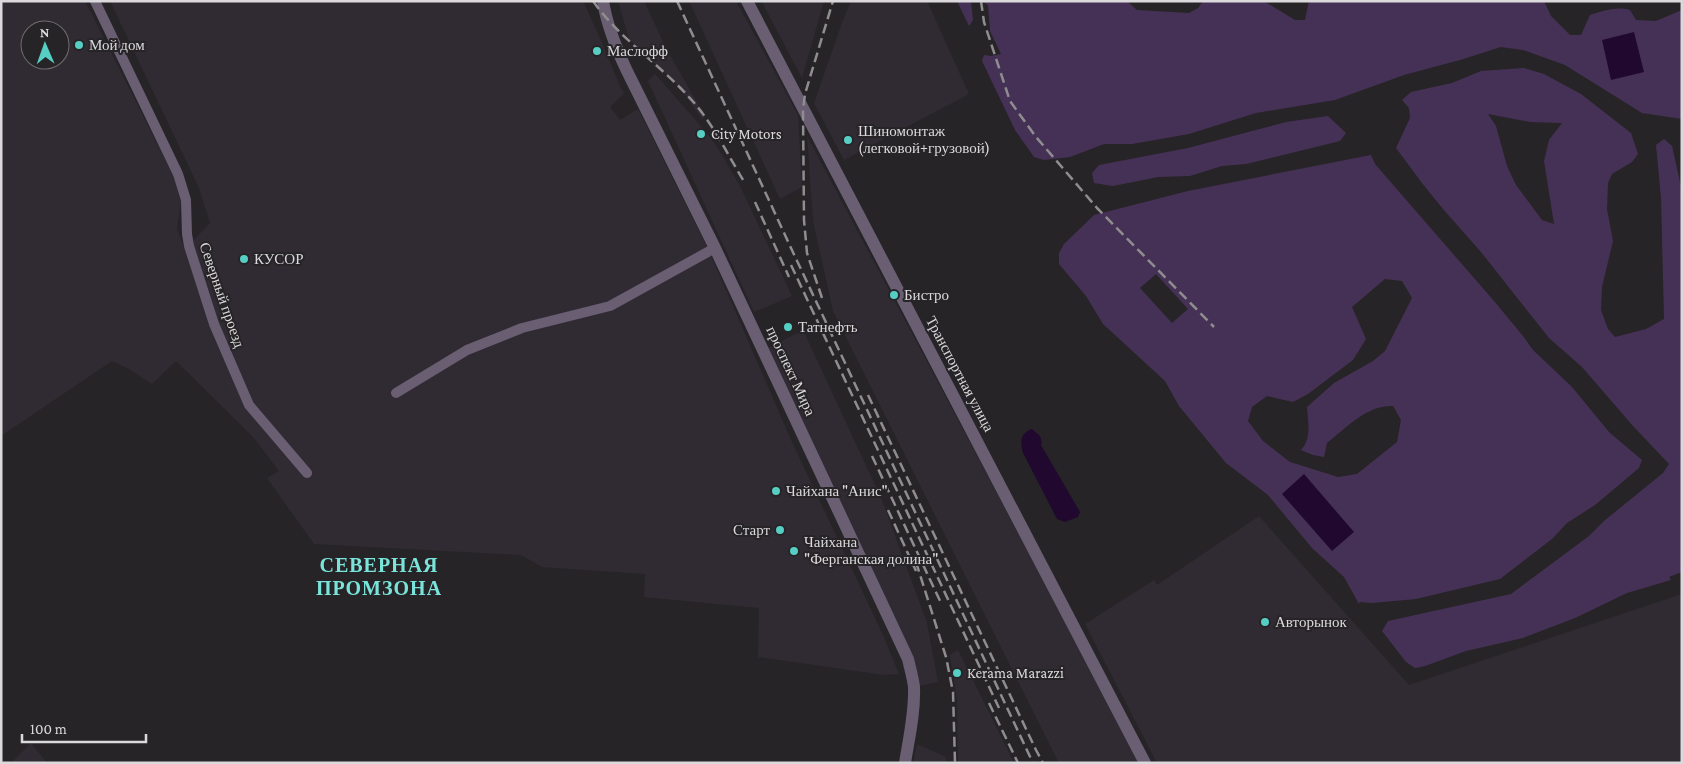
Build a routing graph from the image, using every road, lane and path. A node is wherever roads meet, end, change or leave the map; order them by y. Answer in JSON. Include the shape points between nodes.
{"nodes":[{"id":1,"x":95,"y":1,"type":"edge"},
{"id":2,"x":603,"y":1,"type":"edge"},
{"id":3,"x":747,"y":1,"type":"edge"},
{"id":4,"x":756,"y":1,"type":"edge"},
{"id":5,"x":755,"y":15,"type":"junction"},
{"id":6,"x":715,"y":248,"type":"junction"},
{"id":7,"x":396,"y":393,"type":"dead end"},
{"id":8,"x":307,"y":473,"type":"dead end"},
{"id":9,"x":905,"y":763,"type":"edge"},
{"id":10,"x":1144,"y":763,"type":"edge"}],
"edges":[{"from":1,"to":8,"type":"street","name":"Северный проезд","via":[[178,174],[186,200],[189,246],[214,324],[249,406]]},
{"from":2,"to":6,"type":"street","name":"проспект Мира","via":[[614,43]]},
{"from":3,"to":5,"type":"street","name":"Транспортная улица"},
{"from":4,"to":5,"type":"street"},
{"from":5,"to":10,"type":"street","name":"Транспортная улица"},
{"from":6,"to":7,"type":"street","via":[[610,306],[522,328],[467,350]]},
{"from":6,"to":9,"type":"street","name":"проспект Мира","via":[[908,659],[914,685]]}]}
